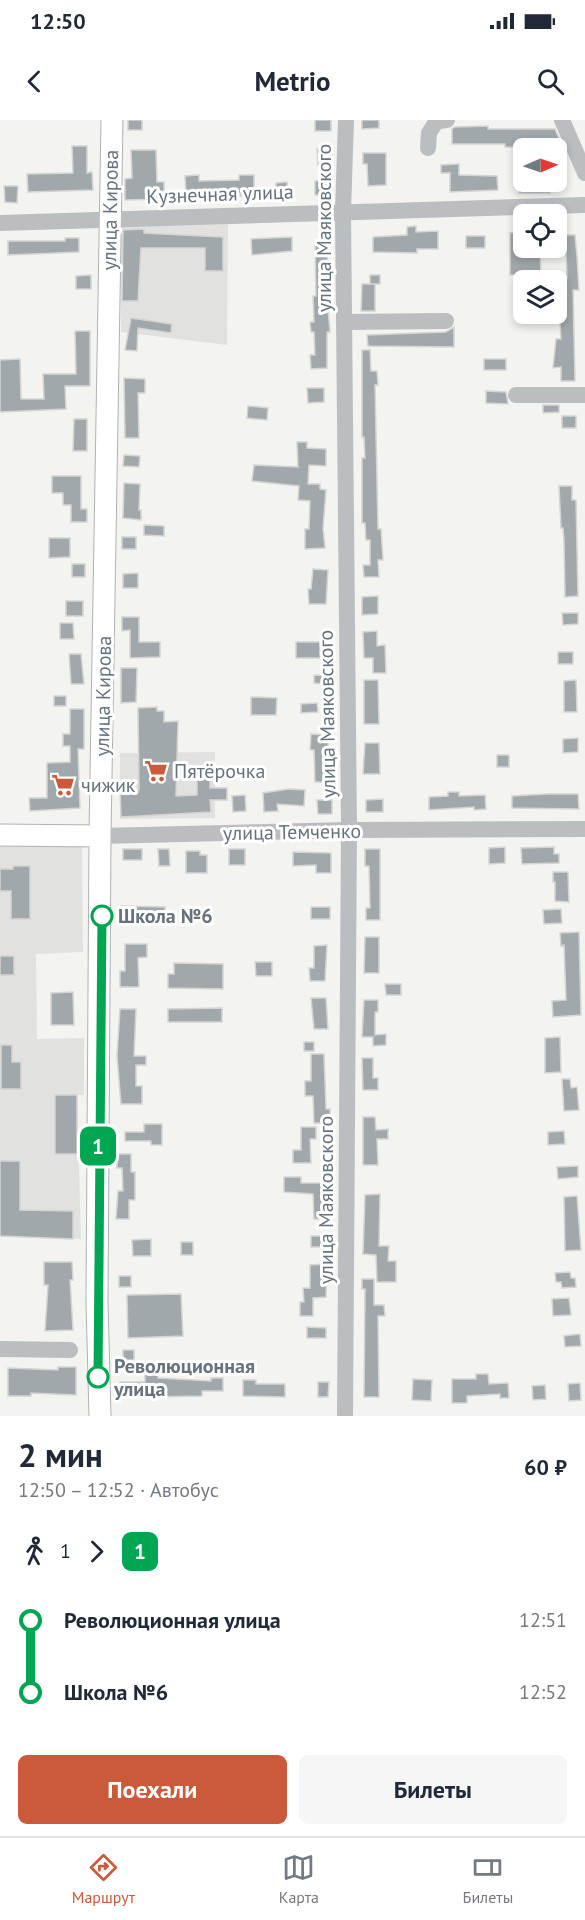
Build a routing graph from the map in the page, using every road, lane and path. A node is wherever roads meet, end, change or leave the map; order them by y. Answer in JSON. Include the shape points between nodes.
{"nodes":[{"id":1,"x":112,"y":120,"type":"edge"},
{"id":2,"x":346,"y":120,"type":"edge"},
{"id":3,"x":447,"y":120,"type":"edge"},
{"id":4,"x":562,"y":120,"type":"edge"},
{"id":5,"x":429,"y":148,"type":"dead end"},
{"id":6,"x":585,"y":173,"type":"edge"},
{"id":7,"x":585,"y":205,"type":"edge"},
{"id":8,"x":344,"y":212,"type":"junction"},
{"id":9,"x":110,"y":218,"type":"junction"},
{"id":10,"x":0,"y":223,"type":"edge"},
{"id":11,"x":446,"y":321,"type":"dead end"},
{"id":12,"x":344,"y":322,"type":"junction"},
{"id":13,"x":516,"y":394,"type":"dead end"},
{"id":14,"x":585,"y":394,"type":"edge"},
{"id":15,"x":585,"y":829,"type":"edge"},
{"id":16,"x":349,"y":830,"type":"junction"},
{"id":17,"x":0,"y":835,"type":"edge"},
{"id":18,"x":100,"y":836,"type":"junction"},
{"id":19,"x":0,"y":1349,"type":"edge"},
{"id":20,"x":70,"y":1350,"type":"dead end"},
{"id":21,"x":95,"y":1416,"type":"edge"},
{"id":22,"x":100,"y":1416,"type":"edge"},
{"id":23,"x":106,"y":1416,"type":"edge"},
{"id":24,"x":345,"y":1416,"type":"edge"}],
"edges":[{"from":1,"to":9,"type":"main road","name":"улица Кирова"},
{"from":2,"to":8,"type":"street","name":"улица Маяковского"},
{"from":3,"to":5,"type":"street","via":[[435,122],[429,133]]},
{"from":4,"to":6,"type":"street"},
{"from":7,"to":8,"type":"street","name":"Кузнечная улица"},
{"from":8,"to":9,"type":"street","name":"Кузнечная улица"},
{"from":8,"to":12,"type":"street","name":"улица Маяковского"},
{"from":9,"to":10,"type":"street","name":"Кузнечная улица"},
{"from":9,"to":18,"type":"main road","name":"улица Кирова"},
{"from":11,"to":12,"type":"street"},
{"from":12,"to":16,"type":"street","name":"улица Маяковского"},
{"from":13,"to":14,"type":"street"},
{"from":15,"to":16,"type":"street","name":"улица Темченко"},
{"from":16,"to":18,"type":"street","name":"улица Темченко"},
{"from":16,"to":24,"type":"street","name":"улица Маяковского"},
{"from":17,"to":18,"type":"main road","name":"улица Темченко"},
{"from":18,"to":22,"type":"main road","name":"улица Кирова"},
{"from":19,"to":20,"type":"street"},
{"from":21,"to":22,"type":"street"},
{"from":22,"to":23,"type":"street"}]}
